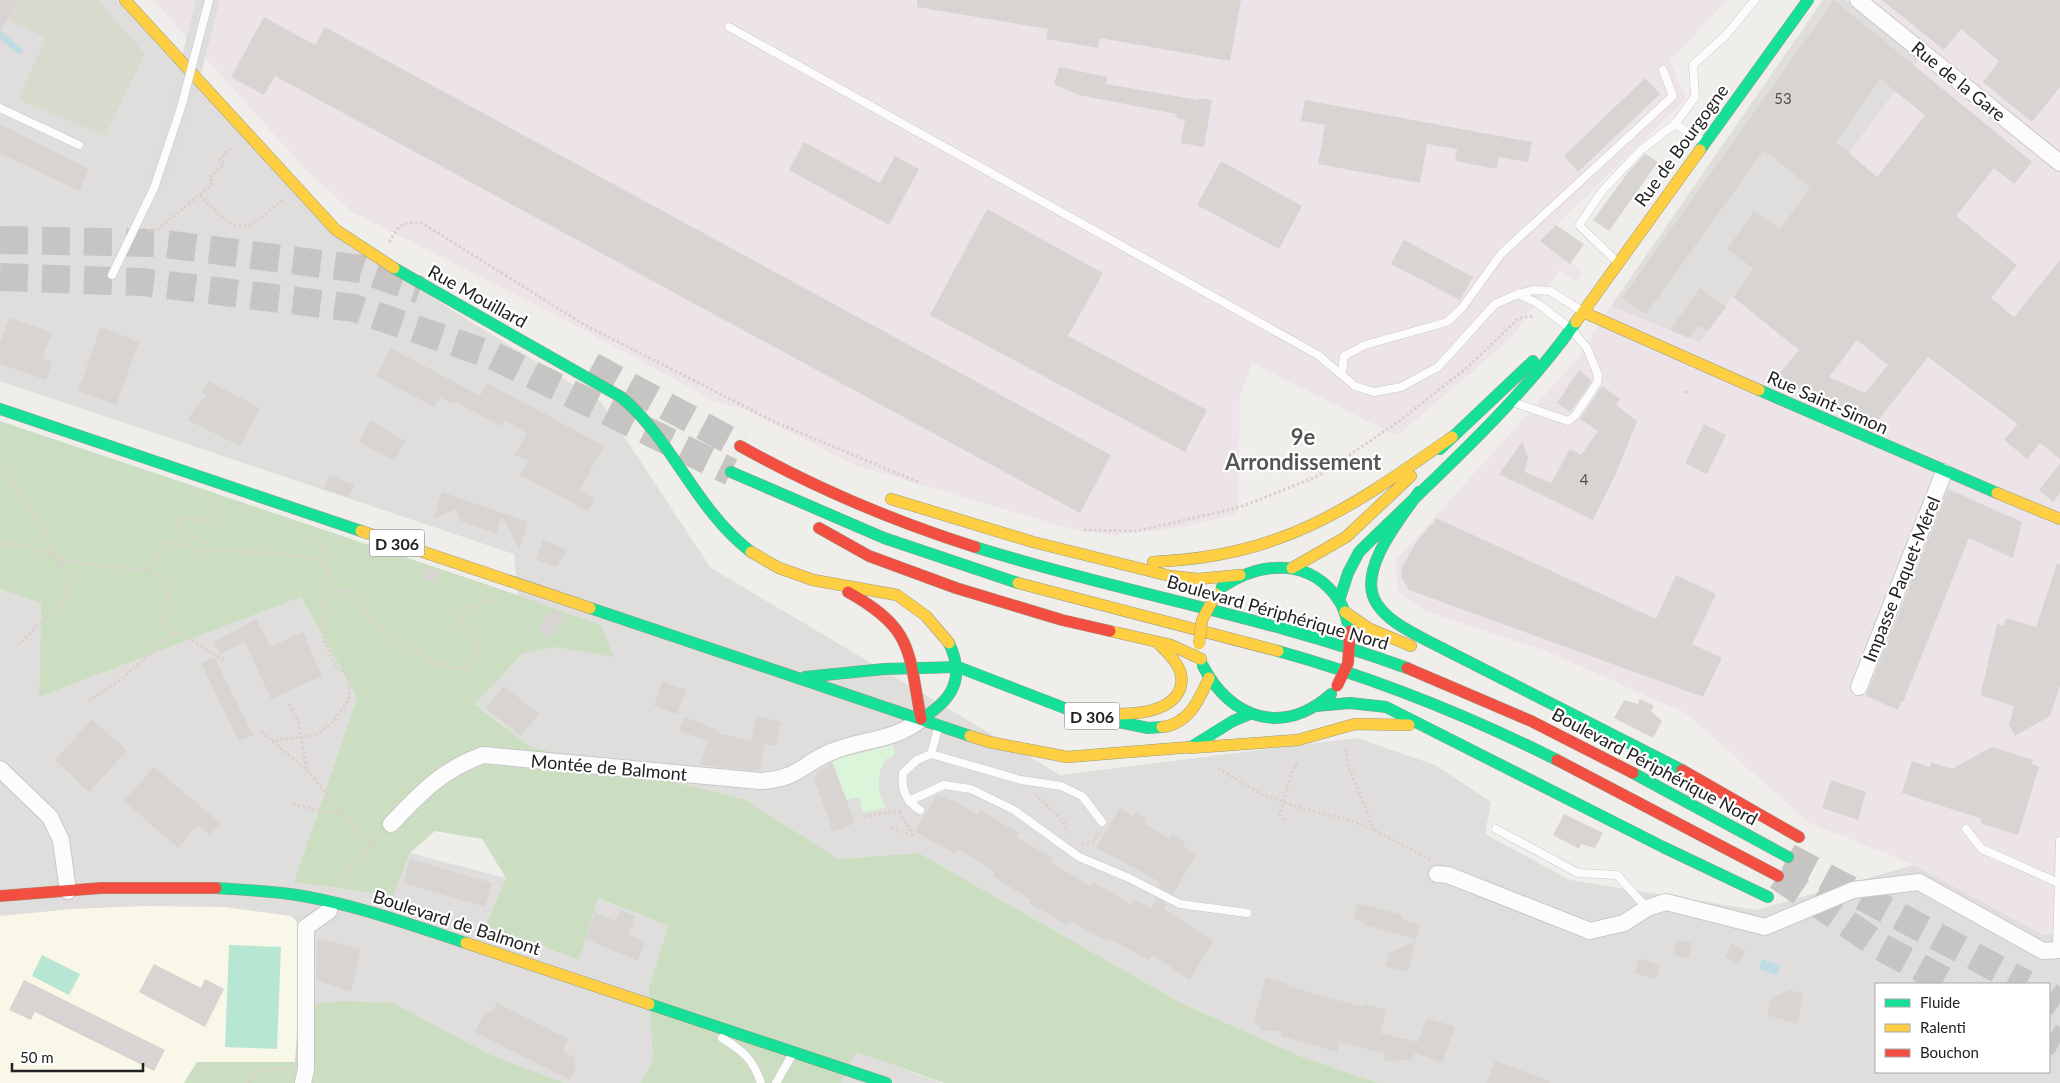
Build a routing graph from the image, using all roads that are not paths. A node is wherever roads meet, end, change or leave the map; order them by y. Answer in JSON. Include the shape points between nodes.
{"nodes":[{"id":1,"x":125,"y":0,"type":"edge"},
{"id":2,"x":209,"y":0,"type":"edge"},
{"id":3,"x":1755,"y":0,"type":"edge"},
{"id":4,"x":1808,"y":0,"type":"edge"},
{"id":5,"x":1858,"y":0,"type":"edge"},
{"id":6,"x":729,"y":27,"type":"dead end"},
{"id":7,"x":1663,"y":70,"type":"dead end"},
{"id":8,"x":0,"y":108,"type":"edge"},
{"id":9,"x":1675,"y":124,"type":"junction"},
{"id":10,"x":1704,"y":142,"type":"junction"},
{"id":11,"x":79,"y":145,"type":"dead end"},
{"id":12,"x":2060,"y":163,"type":"edge"},
{"id":13,"x":1619,"y":263,"type":"junction"},
{"id":14,"x":112,"y":275,"type":"dead end"},
{"id":15,"x":1518,"y":294,"type":"junction"},
{"id":16,"x":1584,"y":312,"type":"junction"},
{"id":17,"x":1571,"y":329,"type":"junction"},
{"id":18,"x":1558,"y":346,"type":"junction"},
{"id":19,"x":1342,"y":374,"type":"junction"},
{"id":20,"x":1512,"y":402,"type":"junction"},
{"id":21,"x":0,"y":409,"type":"edge"},
{"id":22,"x":1452,"y":437,"type":"junction"},
{"id":23,"x":740,"y":446,"type":"tunnel mouth"},
{"id":24,"x":765,"y":461,"type":"junction"},
{"id":25,"x":1944,"y":472,"type":"junction"},
{"id":26,"x":840,"y":484,"type":"dead end"},
{"id":27,"x":1419,"y":492,"type":"junction"},
{"id":28,"x":878,"y":495,"type":"dead end"},
{"id":29,"x":794,"y":513,"type":"dead end"},
{"id":30,"x":2060,"y":519,"type":"edge"},
{"id":31,"x":810,"y":522,"type":"dead end"},
{"id":32,"x":1112,"y":563,"type":"junction"},
{"id":33,"x":1292,"y":568,"type":"junction"},
{"id":34,"x":1240,"y":575,"type":"junction"},
{"id":35,"x":835,"y":585,"type":"junction"},
{"id":36,"x":1339,"y":601,"type":"junction"},
{"id":37,"x":1345,"y":612,"type":"junction"},
{"id":38,"x":886,"y":614,"type":"junction"},
{"id":39,"x":891,"y":643,"type":"dead end"},
{"id":40,"x":1158,"y":643,"type":"junction"},
{"id":41,"x":890,"y":657,"type":"dead end"},
{"id":42,"x":1201,"y":659,"type":"junction"},
{"id":43,"x":958,"y":667,"type":"junction"},
{"id":44,"x":912,"y":668,"type":"junction"},
{"id":45,"x":884,"y":669,"type":"junction"},
{"id":46,"x":795,"y":677,"type":"junction"},
{"id":47,"x":1209,"y":678,"type":"junction"},
{"id":48,"x":1515,"y":687,"type":"junction"},
{"id":49,"x":1859,"y":687,"type":"dead end"},
{"id":50,"x":1316,"y":706,"type":"junction"},
{"id":51,"x":1080,"y":714,"type":"junction"},
{"id":52,"x":1250,"y":714,"type":"junction"},
{"id":53,"x":921,"y":719,"type":"junction"},
{"id":54,"x":940,"y":725,"type":"junction"},
{"id":55,"x":1418,"y":725,"type":"junction"},
{"id":56,"x":1189,"y":748,"type":"junction"},
{"id":57,"x":931,"y":754,"type":"junction"},
{"id":58,"x":0,"y":769,"type":"edge"},
{"id":59,"x":909,"y":801,"type":"junction"},
{"id":60,"x":920,"y":810,"type":"dead end"},
{"id":61,"x":1102,"y":822,"type":"road end"},
{"id":62,"x":391,"y":824,"type":"road end"},
{"id":63,"x":1496,"y":829,"type":"dead end"},
{"id":64,"x":1966,"y":829,"type":"dead end"},
{"id":65,"x":1799,"y":837,"type":"dead end"},
{"id":66,"x":2060,"y":841,"type":"edge"},
{"id":67,"x":1788,"y":857,"type":"tunnel mouth"},
{"id":68,"x":1443,"y":875,"type":"road end"},
{"id":69,"x":1778,"y":876,"type":"tunnel mouth"},
{"id":70,"x":2059,"y":884,"type":"edge"},
{"id":71,"x":68,"y":891,"type":"junction"},
{"id":72,"x":0,"y":896,"type":"edge"},
{"id":73,"x":1768,"y":897,"type":"dead end"},
{"id":74,"x":1647,"y":908,"type":"junction"},
{"id":75,"x":329,"y":912,"type":"dead end"},
{"id":76,"x":1247,"y":913,"type":"dead end"},
{"id":77,"x":2059,"y":950,"type":"edge"},
{"id":78,"x":627,"y":996,"type":"junction"},
{"id":79,"x":794,"y":1051,"type":"junction"},
{"id":80,"x":305,"y":1076,"type":"edge"},
{"id":81,"x":762,"y":1083,"type":"edge"},
{"id":82,"x":776,"y":1083,"type":"edge"},
{"id":83,"x":886,"y":1083,"type":"edge"}],
"edges":[{"from":1,"to":35,"type":"main road","name":"Rue Mouillard","via":[[336,230],[408,278],[614,392],[638,413],[703,505],[748,550],[785,570]]},
{"from":2,"to":14,"type":"lane","bridge":true,"via":[[181,108],[154,188]]},
{"from":3,"to":9,"type":"lane","via":[[1726,36],[1693,65],[1695,97]]},
{"from":4,"to":10,"type":"main road","name":"Rue de Bourgogne"},
{"from":5,"to":12,"type":"street","name":"Rue de la Gare"},
{"from":6,"to":19,"type":"lane","via":[[1318,355]]},
{"from":7,"to":19,"type":"lane","via":[[1673,96],[1501,254],[1462,308],[1447,322],[1365,345],[1344,356]]},
{"from":8,"to":11,"type":"lane"},
{"from":9,"to":10,"type":"lane"},
{"from":9,"to":13,"type":"lane","via":[[1641,150],[1603,190],[1578,225]]},
{"from":10,"to":13,"type":"main road","name":"Rue de Bourgogne"},
{"from":13,"to":16,"type":"main road","name":"Rue de Bourgogne"},
{"from":15,"to":16,"type":"lane","via":[[1550,291]]},
{"from":15,"to":17,"type":"lane"},
{"from":15,"to":19,"type":"lane","via":[[1495,304],[1438,367],[1401,387],[1374,392],[1354,386]]},
{"from":16,"to":17,"type":"main road","name":"Rue de Bourgogne"},
{"from":16,"to":25,"type":"main road","name":"Rue Saint-Simon"},
{"from":17,"to":18,"type":"main road","name":"Rue de Bourgogne"},
{"from":17,"to":20,"type":"lane","via":[[1587,348],[1598,375],[1597,383],[1575,416],[1568,421]]},
{"from":18,"to":20,"type":"main road","name":"Rue de Bourgogne"},
{"from":18,"to":22,"type":"main road","via":[[1542,354]]},
{"from":20,"to":27,"type":"main road","name":"Rue de Bourgogne"},
{"from":21,"to":46,"type":"main road","number":"D 306"},
{"from":22,"to":32,"type":"main road","via":[[1344,510],[1282,539],[1244,551],[1196,559]]},
{"from":22,"to":33,"type":"main road","via":[[1346,537]]},
{"from":23,"to":24,"type":"main road","name":"Boulevard Périphérique Nord"},
{"from":24,"to":26,"type":"main road"},
{"from":24,"to":67,"type":"main road","name":"Boulevard Périphérique Nord","via":[[856,502],[950,538],[1081,577],[1289,629],[1403,666],[1526,719]]},
{"from":25,"to":30,"type":"main road","name":"Rue Saint-Simon"},
{"from":25,"to":49,"type":"street","name":"Impasse Paquet-Mérel"},
{"from":27,"to":36,"type":"main road","via":[[1359,552],[1348,572]]},
{"from":27,"to":48,"type":"main road","via":[[1374,563],[1370,579],[1372,597],[1398,624]]},
{"from":28,"to":32,"type":"main road"},
{"from":29,"to":69,"type":"main road","name":"Boulevard Périphérique Nord","via":[[731,472],[812,510],[942,560],[1043,590],[1299,656],[1425,699],[1554,758]]},
{"from":31,"to":40,"type":"main road","via":[[869,556],[956,588],[1062,620]]},
{"from":32,"to":34,"type":"main road","via":[[1183,579]]},
{"from":33,"to":34,"type":"main road","via":[[1263,567]]},
{"from":33,"to":36,"type":"main road","via":[[1320,580]]},
{"from":34,"to":42,"type":"main road","bridge":true,"via":[[1216,594],[1202,620]]},
{"from":35,"to":38,"type":"main road","name":"Rue Mouillard"},
{"from":35,"to":43,"type":"main road","name":"Rue Mouillard","via":[[877,590],[907,600],[942,629]]},
{"from":36,"to":37,"type":"main road"},
{"from":37,"to":48,"type":"main road","via":[[1381,634]]},
{"from":37,"to":50,"type":"main road","bridge":true,"via":[[1350,631],[1348,663],[1337,686]]},
{"from":38,"to":39,"type":"main road"},
{"from":38,"to":44,"type":"main road","name":"Rue Mouillard","via":[[905,640]]},
{"from":40,"to":42,"type":"main road","via":[[1187,651]]},
{"from":40,"to":51,"type":"main road","via":[[1181,672],[1182,683],[1174,699],[1152,711]]},
{"from":41,"to":45,"type":"main road"},
{"from":42,"to":47,"type":"main road"},
{"from":43,"to":44,"type":"main road","number":"D 306"},
{"from":43,"to":51,"type":"main road","number":"D 306"},
{"from":43,"to":53,"type":"main road","via":[[951,693],[944,703]]},
{"from":44,"to":45,"type":"main road","number":"D 306"},
{"from":44,"to":53,"type":"main road","name":"Rue Mouillard"},
{"from":45,"to":46,"type":"main road","number":"D 306"},
{"from":46,"to":53,"type":"main road","number":"D 306"},
{"from":47,"to":51,"type":"main road","number":"D 306","via":[[1191,712],[1171,726],[1148,728]]},
{"from":47,"to":52,"type":"main road","via":[[1221,695]]},
{"from":48,"to":65,"type":"main road","via":[[1751,805]]},
{"from":50,"to":52,"type":"main road","via":[[1284,718]]},
{"from":50,"to":55,"type":"main road","via":[[1350,702],[1372,704],[1386,707]]},
{"from":52,"to":56,"type":"main road","number":"D 306"},
{"from":53,"to":54,"type":"main road","number":"D 306"},
{"from":53,"to":62,"type":"street","name":"Montée de Balmont","via":[[901,733],[849,745],[828,753],[796,774],[760,782],[483,755],[458,764],[432,781]]},
{"from":54,"to":56,"type":"main road","number":"D 306","via":[[989,742],[1067,757]]},
{"from":54,"to":57,"type":"lane"},
{"from":55,"to":56,"type":"main road","via":[[1355,724],[1298,740]]},
{"from":55,"to":73,"type":"main road"},
{"from":57,"to":59,"type":"lane","via":[[917,760],[903,773],[902,787]]},
{"from":57,"to":61,"type":"lane","via":[[1021,780],[1061,786],[1082,796]]},
{"from":58,"to":71,"type":"street","via":[[50,817],[61,840]]},
{"from":59,"to":60,"type":"lane"},
{"from":59,"to":76,"type":"lane","via":[[944,785],[971,789],[1014,810],[1079,857],[1180,904]]},
{"from":63,"to":74,"type":"lane","via":[[1578,873],[1617,874]]},
{"from":64,"to":70,"type":"lane","via":[[1982,849]]},
{"from":66,"to":70,"type":"lane"},
{"from":68,"to":74,"type":"street","via":[[1590,931],[1624,923]]},
{"from":70,"to":77,"type":"lane"},
{"from":71,"to":72,"type":"main road","name":"Boulevard de Balmont"},
{"from":71,"to":78,"type":"main road","name":"Boulevard de Balmont","via":[[182,887],[274,892],[332,902],[398,920]]},
{"from":74,"to":77,"type":"street","via":[[1666,902],[1765,927],[1853,890],[1919,882],[2043,951]]},
{"from":75,"to":80,"type":"street","via":[[306,927]]},
{"from":78,"to":79,"type":"main road","name":"Boulevard de Balmont"},
{"from":78,"to":81,"type":"lane","via":[[720,1037],[744,1052],[757,1069]]},
{"from":79,"to":82,"type":"lane"},
{"from":79,"to":83,"type":"main road","name":"Boulevard de Balmont"}]}
